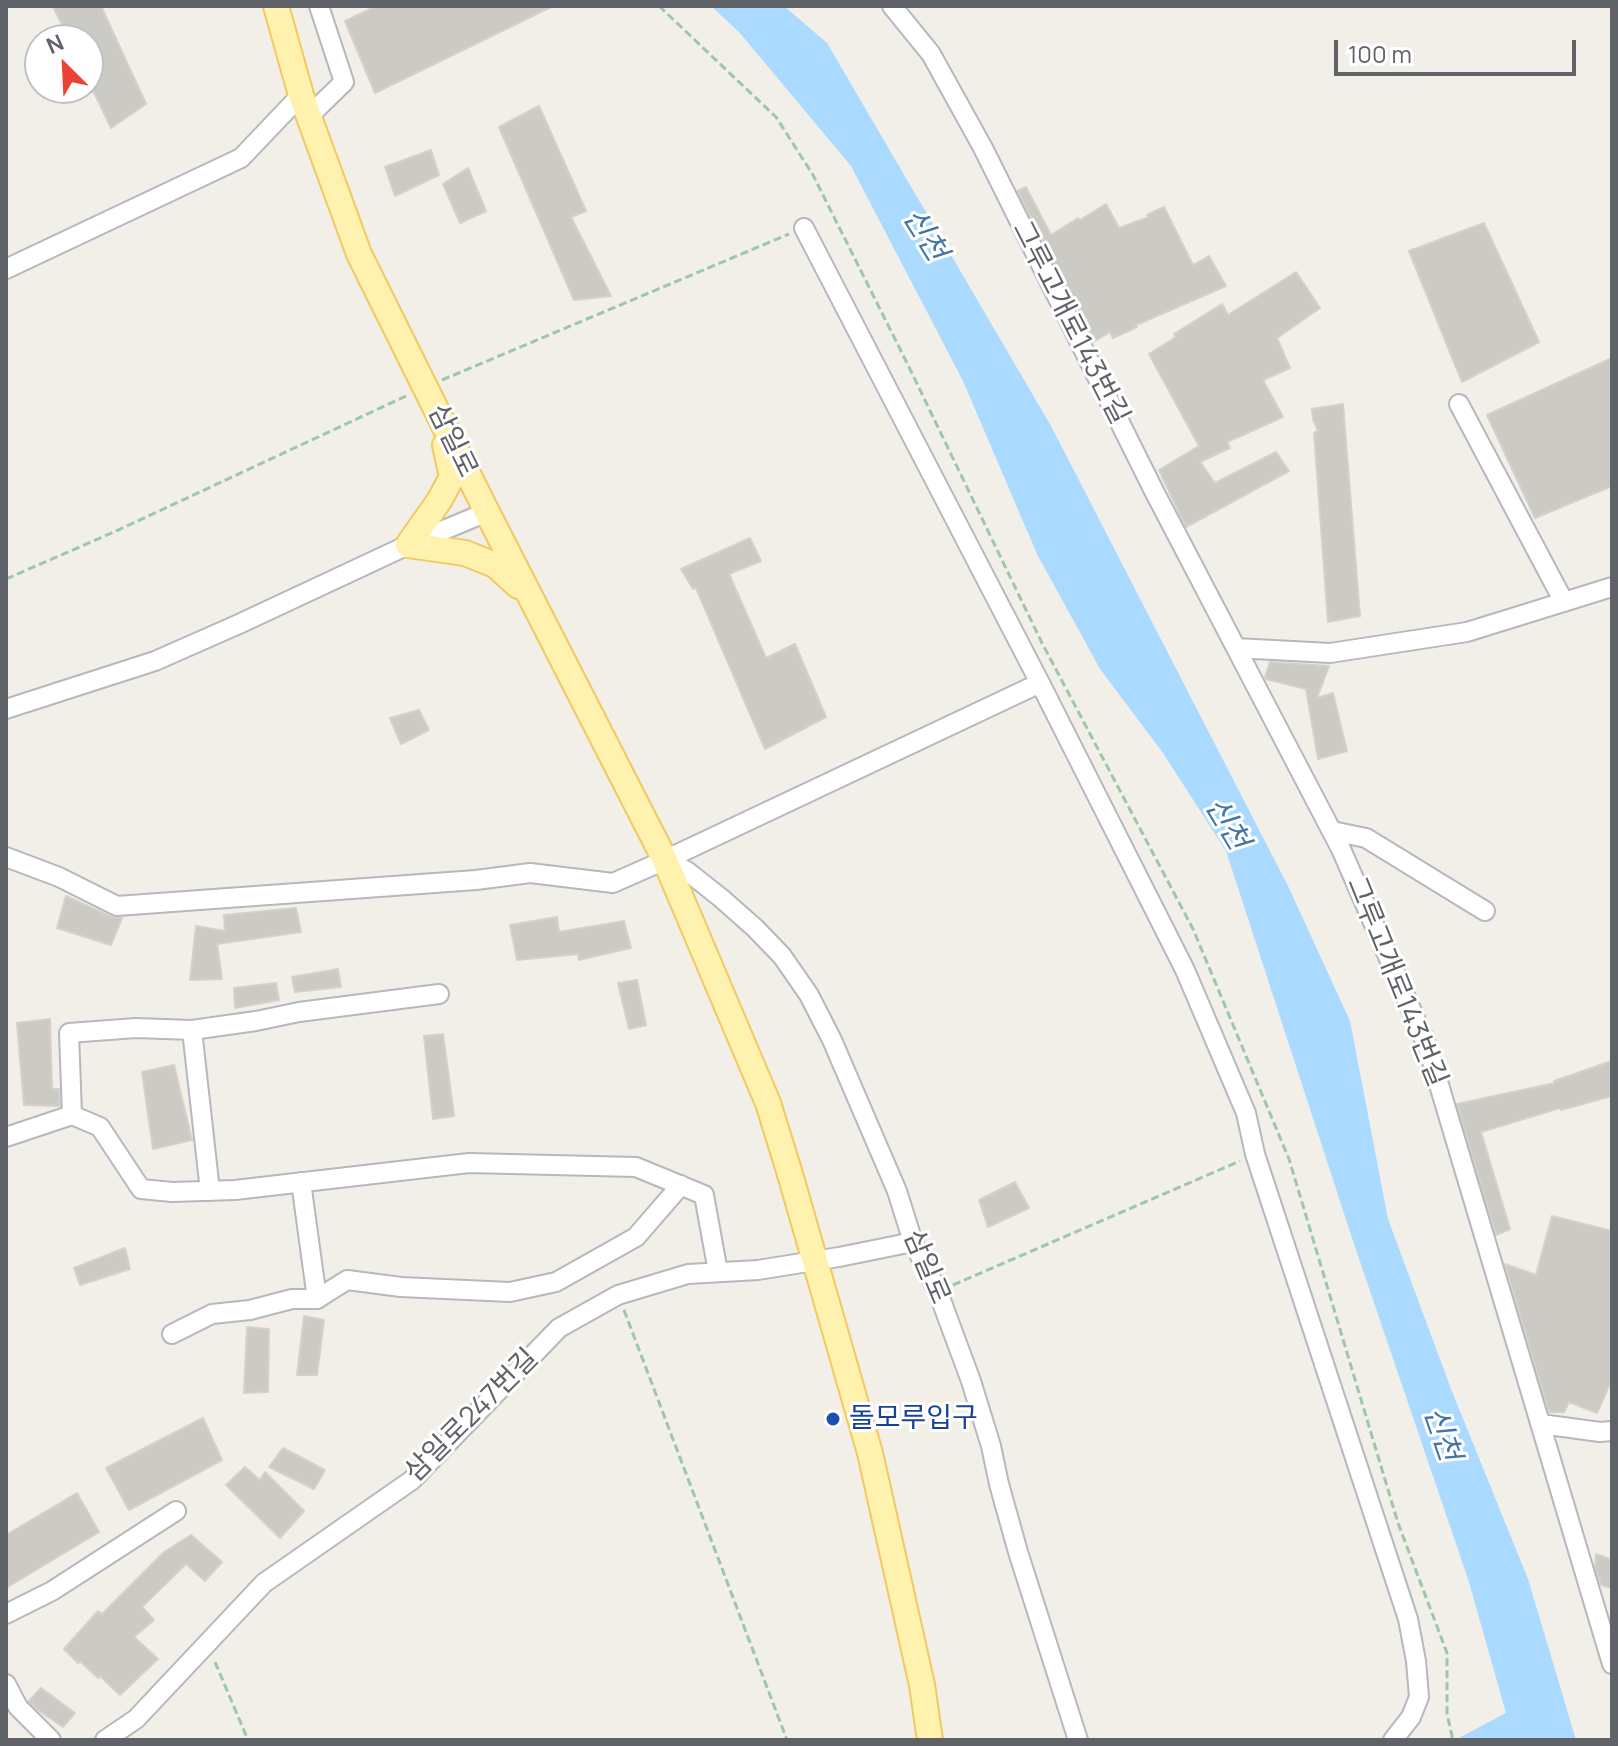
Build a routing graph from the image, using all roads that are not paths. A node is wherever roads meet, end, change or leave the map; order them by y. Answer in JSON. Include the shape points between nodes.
{"nodes":[{"id":1,"x":276,"y":6,"type":"edge"},
{"id":2,"x":319,"y":6,"type":"edge"},
{"id":3,"x":892,"y":6,"type":"edge"},
{"id":4,"x":308,"y":112,"type":"junction"},
{"id":5,"x":804,"y":228,"type":"road end"},
{"id":6,"x":6,"y":269,"type":"edge"},
{"id":7,"x":1459,"y":404,"type":"dead end"},
{"id":8,"x":438,"y":412,"type":"junction"},
{"id":9,"x":487,"y":512,"type":"junction"},
{"id":10,"x":408,"y":545,"type":"junction"},
{"id":11,"x":1612,"y":587,"type":"edge"},
{"id":12,"x":531,"y":598,"type":"junction"},
{"id":13,"x":1564,"y":602,"type":"junction"},
{"id":14,"x":1236,"y":648,"type":"junction"},
{"id":15,"x":1040,"y":683,"type":"junction"},
{"id":16,"x":6,"y":709,"type":"edge"},
{"id":17,"x":1332,"y":831,"type":"junction"},
{"id":18,"x":6,"y":857,"type":"edge"},
{"id":19,"x":665,"y":860,"type":"junction"},
{"id":20,"x":1485,"y":911,"type":"dead end"},
{"id":21,"x":439,"y":994,"type":"dead end"},
{"id":22,"x":192,"y":1030,"type":"junction"},
{"id":23,"x":72,"y":1115,"type":"junction"},
{"id":24,"x":6,"y":1137,"type":"edge"},
{"id":25,"x":301,"y":1182,"type":"junction"},
{"id":26,"x":681,"y":1185,"type":"junction"},
{"id":27,"x":210,"y":1191,"type":"junction"},
{"id":28,"x":913,"y":1242,"type":"junction"},
{"id":29,"x":815,"y":1260,"type":"junction"},
{"id":30,"x":718,"y":1272,"type":"junction"},
{"id":31,"x":317,"y":1299,"type":"junction"},
{"id":32,"x":172,"y":1334,"type":"dead end"},
{"id":33,"x":1541,"y":1424,"type":"junction"},
{"id":34,"x":1612,"y":1431,"type":"edge"},
{"id":35,"x":176,"y":1511,"type":"dead end"},
{"id":36,"x":6,"y":1614,"type":"edge"},
{"id":37,"x":1612,"y":1664,"type":"edge"},
{"id":38,"x":6,"y":1684,"type":"edge"},
{"id":39,"x":1078,"y":1739,"type":"edge"},
{"id":40,"x":51,"y":1740,"type":"edge"},
{"id":41,"x":105,"y":1740,"type":"edge"},
{"id":42,"x":930,"y":1740,"type":"edge"},
{"id":43,"x":1393,"y":1740,"type":"edge"}],
"edges":[{"from":1,"to":4,"type":"main road","name":"삼일로"},
{"from":2,"to":4,"type":"street","via":[[344,82]]},
{"from":3,"to":14,"type":"street","name":"그루고개로143번길","via":[[931,54],[983,148]]},
{"from":4,"to":6,"type":"street","via":[[241,158]]},
{"from":4,"to":8,"type":"main road","name":"삼일로","via":[[359,254]]},
{"from":5,"to":15,"type":"street"},
{"from":7,"to":13,"type":"street"},
{"from":8,"to":9,"type":"main road","name":"삼일로"},
{"from":8,"to":10,"type":"main road","via":[[452,477]]},
{"from":9,"to":10,"type":"street"},
{"from":9,"to":12,"type":"main road","name":"삼일로"},
{"from":10,"to":12,"type":"main road","via":[[465,553],[495,565]]},
{"from":10,"to":16,"type":"street","via":[[155,661]]},
{"from":11,"to":13,"type":"street"},
{"from":12,"to":19,"type":"main road","name":"삼일로"},
{"from":13,"to":14,"type":"street","via":[[1467,632],[1330,653]]},
{"from":14,"to":17,"type":"street","name":"그루고개로143번길"},
{"from":15,"to":19,"type":"street"},
{"from":15,"to":43,"type":"street","via":[[1185,970],[1246,1113],[1408,1619],[1419,1697]]},
{"from":17,"to":20,"type":"street","via":[[1366,838]]},
{"from":17,"to":33,"type":"street","name":"그루고개로143번길","via":[[1428,1048]]},
{"from":18,"to":19,"type":"street","via":[[117,906],[530,873],[613,883]]},
{"from":19,"to":28,"type":"street","name":"삼일로","via":[[734,909],[796,973],[832,1040],[897,1191]]},
{"from":19,"to":29,"type":"main road","name":"삼일로","via":[[768,1103]]},
{"from":21,"to":22,"type":"street"},
{"from":22,"to":23,"type":"street","via":[[69,1033]]},
{"from":22,"to":27,"type":"street"},
{"from":23,"to":24,"type":"street"},
{"from":23,"to":27,"type":"street","via":[[100,1127],[141,1189]]},
{"from":25,"to":26,"type":"street","via":[[469,1163],[636,1167]]},
{"from":25,"to":27,"type":"street"},
{"from":25,"to":31,"type":"street"},
{"from":26,"to":30,"type":"street","via":[[704,1195]]},
{"from":26,"to":31,"type":"street","via":[[636,1237],[556,1282],[510,1292],[347,1280]]},
{"from":28,"to":29,"type":"street","name":"삼일로247번길"},
{"from":28,"to":39,"type":"street","name":"삼일로","via":[[971,1381]]},
{"from":29,"to":30,"type":"street","name":"삼일로247번길"},
{"from":29,"to":42,"type":"main road","name":"삼일로","via":[[870,1453]]},
{"from":30,"to":41,"type":"street","name":"삼일로247번길","via":[[688,1274],[618,1295],[559,1328],[412,1480],[264,1583],[136,1719]]},
{"from":31,"to":32,"type":"street","via":[[212,1314]]},
{"from":33,"to":34,"type":"street"},
{"from":33,"to":37,"type":"street","name":"그루고개로143번길"},
{"from":35,"to":36,"type":"street","via":[[52,1591]]},
{"from":38,"to":40,"type":"street","via":[[18,1707]]}]}
